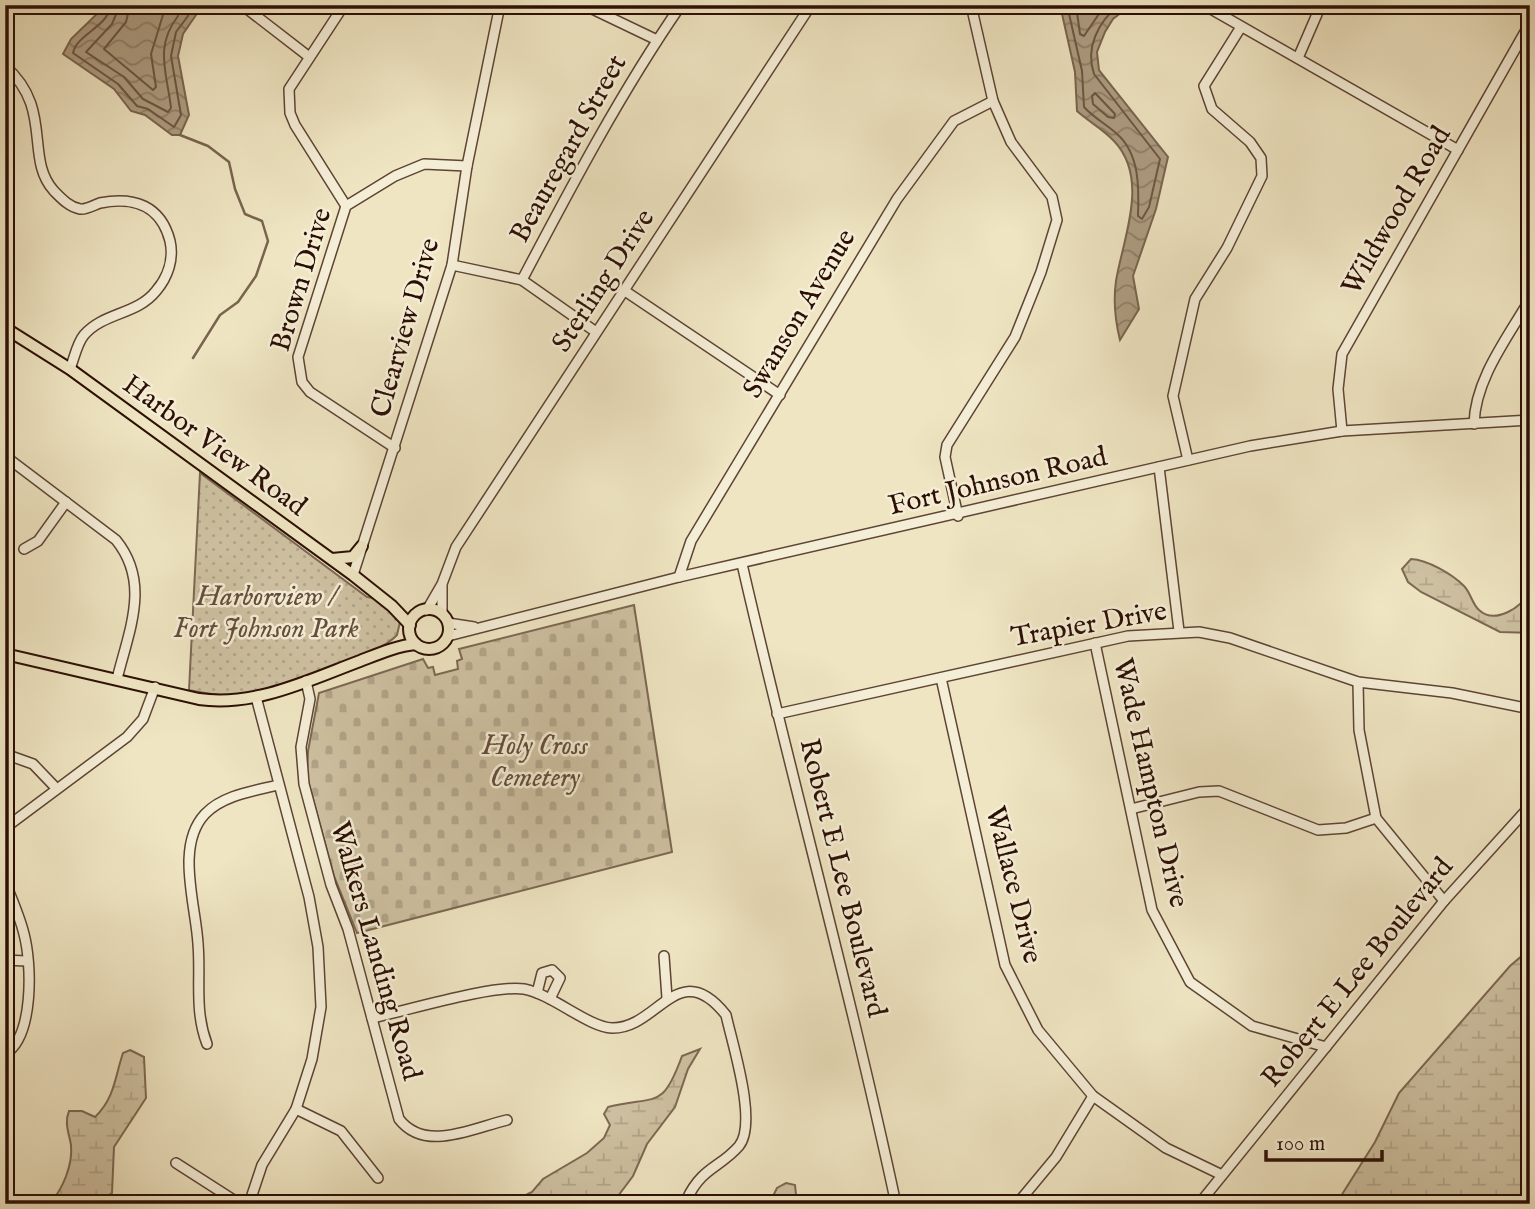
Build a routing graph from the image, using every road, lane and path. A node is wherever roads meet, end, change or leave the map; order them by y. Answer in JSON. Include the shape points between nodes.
{"nodes":[{"id":1,"x":242,"y":5,"type":"edge"},
{"id":2,"x":344,"y":5,"type":"edge"},
{"id":3,"x":500,"y":5,"type":"edge"},
{"id":4,"x":584,"y":5,"type":"edge"},
{"id":5,"x":681,"y":5,"type":"edge"},
{"id":6,"x":811,"y":5,"type":"edge"},
{"id":7,"x":1204,"y":5,"type":"edge"},
{"id":8,"x":1321,"y":5,"type":"edge"},
{"id":9,"x":595,"y":7,"type":"edge"},
{"id":10,"x":975,"y":7,"type":"edge"},
{"id":11,"x":1530,"y":23,"type":"edge"},
{"id":12,"x":1241,"y":27,"type":"junction"},
{"id":13,"x":657,"y":40,"type":"junction"},
{"id":14,"x":308,"y":56,"type":"junction"},
{"id":15,"x":1298,"y":58,"type":"junction"},
{"id":16,"x":5,"y":66,"type":"edge"},
{"id":17,"x":993,"y":101,"type":"junction"},
{"id":18,"x":1458,"y":150,"type":"junction"},
{"id":19,"x":467,"y":166,"type":"junction"},
{"id":20,"x":346,"y":206,"type":"junction"},
{"id":21,"x":452,"y":265,"type":"junction"},
{"id":22,"x":522,"y":281,"type":"junction"},
{"id":23,"x":625,"y":291,"type":"junction"},
{"id":24,"x":1530,"y":299,"type":"edge"},
{"id":25,"x":5,"y":328,"type":"edge"},
{"id":26,"x":596,"y":332,"type":"junction"},
{"id":27,"x":70,"y":369,"type":"junction"},
{"id":28,"x":780,"y":395,"type":"junction"},
{"id":29,"x":1530,"y":420,"type":"edge"},
{"id":30,"x":1474,"y":424,"type":"junction"},
{"id":31,"x":1342,"y":431,"type":"junction"},
{"id":32,"x":395,"y":448,"type":"junction"},
{"id":33,"x":5,"y":456,"type":"edge"},
{"id":34,"x":1188,"y":460,"type":"junction"},
{"id":35,"x":1159,"y":467,"type":"junction"},
{"id":36,"x":66,"y":502,"type":"junction"},
{"id":37,"x":958,"y":516,"type":"junction"},
{"id":38,"x":362,"y":546,"type":"junction"},
{"id":39,"x":24,"y":549,"type":"dead end"},
{"id":40,"x":330,"y":559,"type":"junction"},
{"id":41,"x":742,"y":564,"type":"junction"},
{"id":42,"x":353,"y":575,"type":"junction"},
{"id":43,"x":679,"y":577,"type":"junction"},
{"id":44,"x":442,"y":584,"type":"junction"},
{"id":45,"x":392,"y":606,"type":"junction"},
{"id":46,"x":424,"y":611,"type":"junction"},
{"id":47,"x":445,"y":618,"type":"junction"},
{"id":48,"x":410,"y":627,"type":"junction"},
{"id":49,"x":482,"y":627,"type":"junction"},
{"id":50,"x":1179,"y":631,"type":"junction"},
{"id":51,"x":448,"y":636,"type":"junction"},
{"id":52,"x":1095,"y":643,"type":"junction"},
{"id":53,"x":416,"y":644,"type":"junction"},
{"id":54,"x":387,"y":650,"type":"junction"},
{"id":55,"x":5,"y":654,"type":"edge"},
{"id":56,"x":941,"y":678,"type":"junction"},
{"id":57,"x":117,"y":679,"type":"junction"},
{"id":58,"x":306,"y":681,"type":"junction"},
{"id":59,"x":1358,"y":682,"type":"junction"},
{"id":60,"x":155,"y":687,"type":"junction"},
{"id":61,"x":256,"y":697,"type":"junction"},
{"id":62,"x":1530,"y":709,"type":"edge"},
{"id":63,"x":777,"y":714,"type":"junction"},
{"id":64,"x":5,"y":754,"type":"edge"},
{"id":65,"x":278,"y":785,"type":"junction"},
{"id":66,"x":56,"y":788,"type":"junction"},
{"id":67,"x":1530,"y":806,"type":"edge"},
{"id":68,"x":1131,"y":809,"type":"junction"},
{"id":69,"x":1376,"y":818,"type":"junction"},
{"id":70,"x":5,"y":828,"type":"edge"},
{"id":71,"x":5,"y":882,"type":"edge"},
{"id":72,"x":1444,"y":901,"type":"junction"},
{"id":73,"x":664,"y":956,"type":"dead end"},
{"id":74,"x":5,"y":960,"type":"edge"},
{"id":75,"x":26,"y":961,"type":"junction"},
{"id":76,"x":537,"y":993,"type":"junction"},
{"id":77,"x":667,"y":998,"type":"junction"},
{"id":78,"x":550,"y":999,"type":"junction"},
{"id":79,"x":372,"y":1018,"type":"junction"},
{"id":80,"x":207,"y":1044,"type":"dead end"},
{"id":81,"x":1326,"y":1047,"type":"junction"},
{"id":82,"x":5,"y":1054,"type":"edge"},
{"id":83,"x":1093,"y":1097,"type":"junction"},
{"id":84,"x":296,"y":1109,"type":"junction"},
{"id":85,"x":507,"y":1120,"type":"dead end"},
{"id":86,"x":176,"y":1163,"type":"dead end"},
{"id":87,"x":1222,"y":1175,"type":"junction"},
{"id":88,"x":378,"y":1178,"type":"dead end"},
{"id":89,"x":687,"y":1199,"type":"dead end"},
{"id":90,"x":240,"y":1204,"type":"edge"},
{"id":91,"x":248,"y":1204,"type":"edge"},
{"id":92,"x":896,"y":1204,"type":"edge"},
{"id":93,"x":1017,"y":1204,"type":"edge"},
{"id":94,"x":1199,"y":1204,"type":"edge"}],
"edges":[{"from":1,"to":14,"type":"street"},
{"from":2,"to":14,"type":"street"},
{"from":3,"to":19,"type":"street","name":"Clearview Drive"},
{"from":4,"to":9,"type":"street"},
{"from":5,"to":13,"type":"street","name":"Beauregard Street"},
{"from":6,"to":23,"type":"street","name":"Sterling Drive"},
{"from":7,"to":12,"type":"street"},
{"from":8,"to":15,"type":"street"},
{"from":9,"to":13,"type":"street"},
{"from":10,"to":17,"type":"street"},
{"from":11,"to":18,"type":"street","name":"Wildwood Road"},
{"from":12,"to":15,"type":"street"},
{"from":12,"to":34,"type":"street","via":[[1204,86],[1212,108],[1261,158],[1262,176],[1227,248],[1195,299],[1173,396]]},
{"from":13,"to":22,"type":"street","name":"Beauregard Street"},
{"from":14,"to":20,"type":"street","via":[[289,89],[290,113]]},
{"from":15,"to":18,"type":"street"},
{"from":16,"to":27,"type":"street","via":[[32,99],[44,180],[64,202],[81,209],[120,200],[139,203],[155,211],[171,244],[170,269],[157,290],[140,307],[100,322],[83,336]]},
{"from":17,"to":28,"type":"street","name":"Swanson Avenue","via":[[954,121],[897,199]]},
{"from":17,"to":37,"type":"street","via":[[1011,142],[1052,197],[1057,220],[1015,337],[947,445],[945,457]]},
{"from":18,"to":31,"type":"street","name":"Wildwood Road","via":[[1342,354],[1338,389]]},
{"from":19,"to":20,"type":"street","name":"Brown Drive","via":[[424,164]]},
{"from":19,"to":21,"type":"street","name":"Clearview Drive"},
{"from":20,"to":32,"type":"street","name":"Brown Drive","via":[[298,358],[298,371],[310,392]]},
{"from":21,"to":22,"type":"street"},
{"from":21,"to":32,"type":"street","name":"Clearview Drive"},
{"from":22,"to":26,"type":"street"},
{"from":23,"to":26,"type":"street","name":"Sterling Drive"},
{"from":23,"to":28,"type":"street"},
{"from":24,"to":30,"type":"street","via":[[1485,377]]},
{"from":25,"to":27,"type":"main road","name":"Harbor View Road"},
{"from":26,"to":44,"type":"street","name":"Sterling Drive","via":[[456,547]]},
{"from":27,"to":40,"type":"main road","name":"Harbor View Road"},
{"from":28,"to":43,"type":"street","name":"Swanson Avenue","via":[[687,548]]},
{"from":29,"to":30,"type":"street","name":"Fort Johnson Road"},
{"from":30,"to":31,"type":"street","name":"Fort Johnson Road"},
{"from":31,"to":34,"type":"street","name":"Fort Johnson Road"},
{"from":32,"to":38,"type":"street","name":"Clearview Drive"},
{"from":33,"to":36,"type":"street"},
{"from":34,"to":35,"type":"street","name":"Fort Johnson Road"},
{"from":35,"to":37,"type":"street","name":"Fort Johnson Road"},
{"from":35,"to":50,"type":"street"},
{"from":36,"to":39,"type":"street","via":[[38,541]]},
{"from":36,"to":57,"type":"street","via":[[116,540],[135,574],[137,589]]},
{"from":37,"to":41,"type":"street","name":"Fort Johnson Road"},
{"from":38,"to":40,"type":"main road","via":[[353,557]]},
{"from":38,"to":42,"type":"street","name":"Clearview Drive"},
{"from":40,"to":42,"type":"main road","name":"Harbor View Road"},
{"from":41,"to":43,"type":"street","name":"Fort Johnson Road"},
{"from":41,"to":63,"type":"street","name":"Robert E Lee Boulevard"},
{"from":42,"to":45,"type":"main road","name":"Harbor View Road"},
{"from":43,"to":49,"type":"street","name":"Fort Johnson Road"},
{"from":44,"to":46,"type":"street","name":"Sterling Drive"},
{"from":44,"to":47,"type":"street","name":"Sterling Drive"},
{"from":45,"to":46,"type":"main road","name":"Harbor View Road"},
{"from":45,"to":48,"type":"main road","name":"Harbor View Road"},
{"from":46,"to":47,"type":"main road"},
{"from":46,"to":48,"type":"main road"},
{"from":47,"to":49,"type":"street","name":"Fort Johnson Road"},
{"from":47,"to":51,"type":"main road"},
{"from":48,"to":53,"type":"main road"},
{"from":48,"to":54,"type":"main road"},
{"from":49,"to":51,"type":"street","name":"Fort Johnson Road"},
{"from":50,"to":52,"type":"street","name":"Trapier Drive"},
{"from":50,"to":59,"type":"street","name":"Trapier Drive","via":[[1230,638]]},
{"from":51,"to":53,"type":"main road","via":[[436,648]]},
{"from":52,"to":56,"type":"street","name":"Trapier Drive"},
{"from":52,"to":68,"type":"street","name":"Wade Hampton Drive"},
{"from":53,"to":54,"type":"main road"},
{"from":54,"to":58,"type":"main road"},
{"from":55,"to":57,"type":"main road"},
{"from":56,"to":63,"type":"street","name":"Trapier Drive"},
{"from":56,"to":83,"type":"street","name":"Wallace Drive","via":[[1005,965],[1038,1030]]},
{"from":57,"to":60,"type":"main road"},
{"from":58,"to":61,"type":"main road"},
{"from":58,"to":79,"type":"street","name":"Walkers Landing Road","via":[[310,699],[300,747],[304,784]]},
{"from":59,"to":62,"type":"street","name":"Trapier Drive","via":[[1452,693]]},
{"from":59,"to":69,"type":"street","via":[[1359,730]]},
{"from":60,"to":61,"type":"main road","via":[[212,701]]},
{"from":60,"to":66,"type":"street","via":[[143,719],[133,731]]},
{"from":61,"to":65,"type":"street"},
{"from":63,"to":92,"type":"street","name":"Robert E Lee Boulevard"},
{"from":64,"to":66,"type":"street","via":[[33,764]]},
{"from":65,"to":80,"type":"street","via":[[224,800],[206,813],[195,830],[190,872],[200,1024]]},
{"from":65,"to":84,"type":"street","via":[[309,897],[321,987],[312,1059]]},
{"from":66,"to":70,"type":"street"},
{"from":67,"to":72,"type":"street","name":"Robert E Lee Boulevard"},
{"from":68,"to":69,"type":"street","via":[[1219,791],[1318,830],[1346,828]]},
{"from":68,"to":81,"type":"street","name":"Wade Hampton Drive","via":[[1152,911],[1189,982],[1252,1026]]},
{"from":69,"to":72,"type":"street"},
{"from":71,"to":75,"type":"street","via":[[25,936]]},
{"from":72,"to":81,"type":"street","name":"Robert E Lee Boulevard"},
{"from":73,"to":77,"type":"street"},
{"from":74,"to":75,"type":"street"},
{"from":75,"to":82,"type":"street","via":[[25,1027],[15,1048]]},
{"from":76,"to":78,"type":"street"},
{"from":76,"to":78,"type":"street","via":[[542,973],[552,970],[560,978]]},
{"from":76,"to":79,"type":"street","via":[[523,989],[485,993]]},
{"from":77,"to":78,"type":"street","via":[[629,1028],[608,1028]]},
{"from":77,"to":89,"type":"street","via":[[684,991],[697,992],[726,1015],[747,1115],[739,1146],[701,1175]]},
{"from":79,"to":85,"type":"street","name":"Walkers Landing Road","via":[[396,1112],[409,1130],[432,1138]]},
{"from":81,"to":87,"type":"street","name":"Robert E Lee Boulevard"},
{"from":83,"to":87,"type":"street","name":"Wallace Drive","via":[[1166,1148]]},
{"from":83,"to":93,"type":"street","via":[[1056,1157]]},
{"from":84,"to":88,"type":"street","via":[[341,1131]]},
{"from":84,"to":91,"type":"street","via":[[262,1165]]},
{"from":86,"to":90,"type":"street"},
{"from":87,"to":94,"type":"street","name":"Robert E Lee Boulevard"}]}
